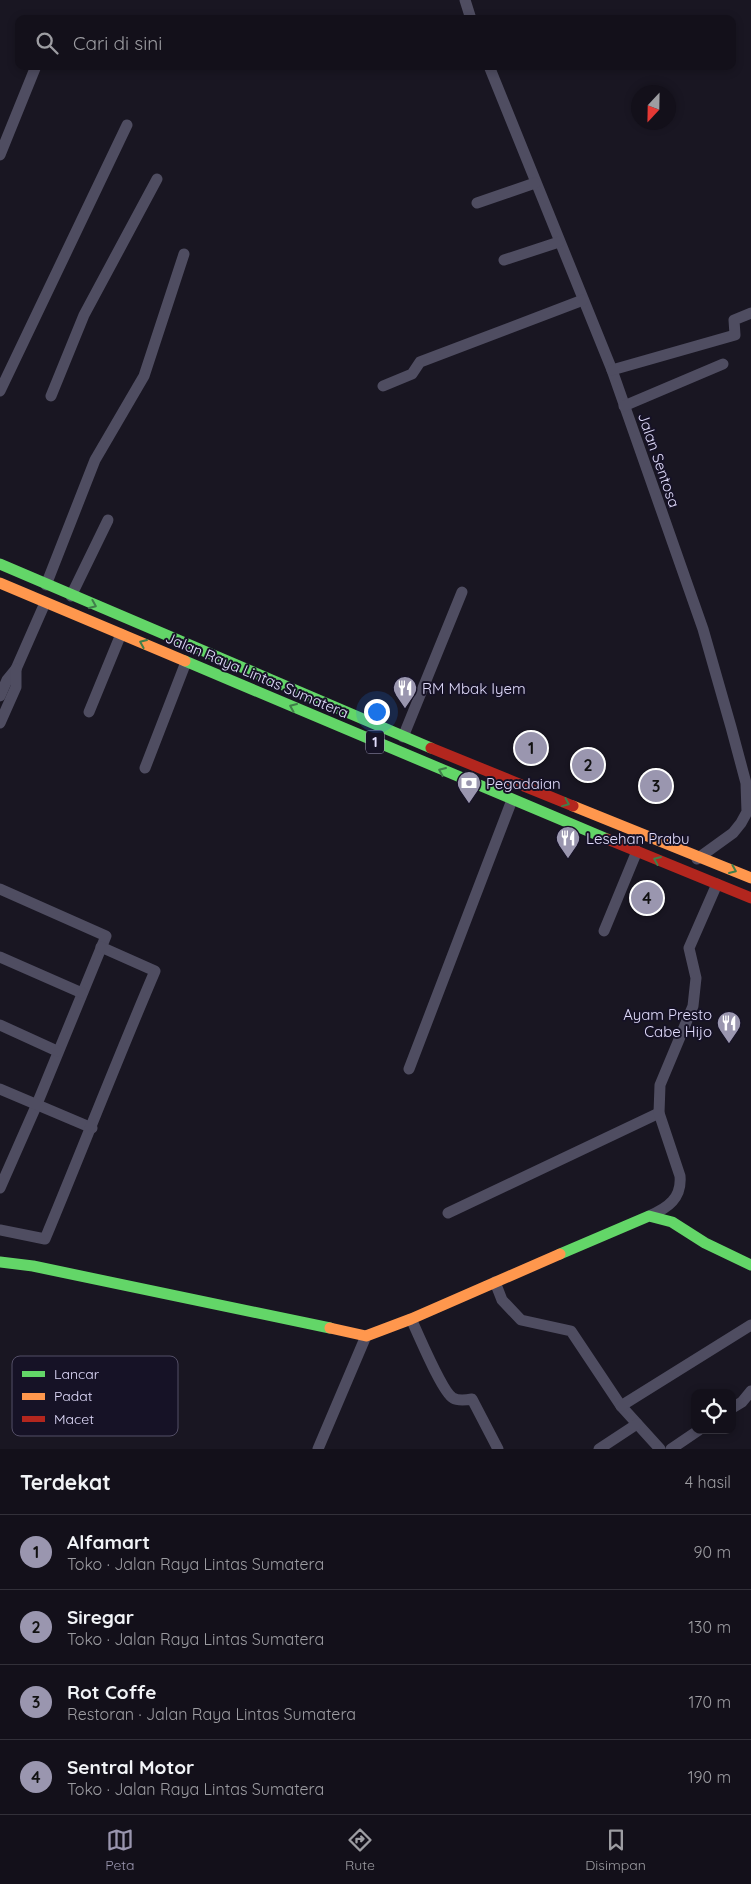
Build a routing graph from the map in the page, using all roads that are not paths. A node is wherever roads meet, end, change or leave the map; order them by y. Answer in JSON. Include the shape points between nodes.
{"nodes":[{"id":1,"x":465,"y":0,"type":"edge"},
{"id":2,"x":470,"y":15,"type":"edge"},
{"id":3,"x":34,"y":70,"type":"edge"},
{"id":4,"x":491,"y":70,"type":"edge"},
{"id":5,"x":126,"y":125,"type":"dead end"},
{"id":6,"x":0,"y":155,"type":"edge"},
{"id":7,"x":157,"y":179,"type":"dead end"},
{"id":8,"x":535,"y":183,"type":"junction"},
{"id":9,"x":477,"y":203,"type":"dead end"},
{"id":10,"x":559,"y":242,"type":"junction"},
{"id":11,"x":184,"y":254,"type":"dead end"},
{"id":12,"x":504,"y":260,"type":"dead end"},
{"id":13,"x":583,"y":300,"type":"junction"},
{"id":14,"x":751,"y":313,"type":"edge"},
{"id":15,"x":723,"y":364,"type":"dead end"},
{"id":16,"x":612,"y":370,"type":"junction"},
{"id":17,"x":383,"y":386,"type":"dead end"},
{"id":18,"x":0,"y":391,"type":"edge"},
{"id":19,"x":51,"y":396,"type":"dead end"},
{"id":20,"x":624,"y":406,"type":"junction"},
{"id":21,"x":108,"y":520,"type":"dead end"},
{"id":22,"x":0,"y":564,"type":"edge"},
{"id":23,"x":0,"y":583,"type":"edge"},
{"id":24,"x":46,"y":584,"type":"junction"},
{"id":25,"x":462,"y":592,"type":"dead end"},
{"id":26,"x":71,"y":596,"type":"junction"},
{"id":27,"x":45,"y":603,"type":"junction"},
{"id":28,"x":121,"y":634,"type":"junction"},
{"id":29,"x":186,"y":662,"type":"junction"},
{"id":30,"x":16,"y":669,"type":"junction"},
{"id":31,"x":0,"y":696,"type":"edge"},
{"id":32,"x":90,"y":712,"type":"dead end"},
{"id":33,"x":0,"y":723,"type":"edge"},
{"id":34,"x":404,"y":737,"type":"junction"},
{"id":35,"x":145,"y":768,"type":"dead end"},
{"id":36,"x":512,"y":800,"type":"junction"},
{"id":37,"x":637,"y":851,"type":"junction"},
{"id":38,"x":700,"y":856,"type":"junction"},
{"id":39,"x":684,"y":871,"type":"junction"},
{"id":40,"x":751,"y":878,"type":"edge"},
{"id":41,"x":717,"y":884,"type":"junction"},
{"id":42,"x":0,"y":889,"type":"edge"},
{"id":43,"x":751,"y":898,"type":"edge"},
{"id":44,"x":604,"y":931,"type":"dead end"},
{"id":45,"x":101,"y":947,"type":"junction"},
{"id":46,"x":0,"y":957,"type":"edge"},
{"id":47,"x":82,"y":993,"type":"junction"},
{"id":48,"x":0,"y":1025,"type":"edge"},
{"id":49,"x":57,"y":1051,"type":"junction"},
{"id":50,"x":409,"y":1069,"type":"dead end"},
{"id":51,"x":0,"y":1088,"type":"edge"},
{"id":52,"x":37,"y":1104,"type":"junction"},
{"id":53,"x":659,"y":1113,"type":"junction"},
{"id":54,"x":92,"y":1128,"type":"junction"},
{"id":55,"x":0,"y":1188,"type":"edge"},
{"id":56,"x":448,"y":1213,"type":"dead end"},
{"id":57,"x":649,"y":1216,"type":"junction"},
{"id":58,"x":0,"y":1230,"type":"edge"},
{"id":59,"x":0,"y":1262,"type":"edge"},
{"id":60,"x":751,"y":1265,"type":"edge"},
{"id":61,"x":495,"y":1282,"type":"junction"},
{"id":62,"x":411,"y":1319,"type":"junction"},
{"id":63,"x":751,"y":1325,"type":"edge"},
{"id":64,"x":366,"y":1336,"type":"junction"},
{"id":65,"x":751,"y":1391,"type":"edge"},
{"id":66,"x":621,"y":1406,"type":"junction"},
{"id":67,"x":736,"y":1406,"type":"edge"},
{"id":68,"x":637,"y":1424,"type":"junction"},
{"id":69,"x":693,"y":1434,"type":"edge"},
{"id":70,"x":318,"y":1449,"type":"edge"},
{"id":71,"x":498,"y":1449,"type":"edge"},
{"id":72,"x":599,"y":1449,"type":"edge"},
{"id":73,"x":660,"y":1449,"type":"edge"},
{"id":74,"x":671,"y":1449,"type":"edge"}],
"edges":[{"from":1,"to":2,"type":"street"},
{"from":3,"to":6,"type":"street"},
{"from":4,"to":8,"type":"street","name":"Jalan Sentosa"},
{"from":5,"to":18,"type":"street"},
{"from":7,"to":19,"type":"street","via":[[84,315]]},
{"from":8,"to":9,"type":"street"},
{"from":8,"to":10,"type":"street","name":"Jalan Sentosa"},
{"from":10,"to":12,"type":"street"},
{"from":10,"to":13,"type":"street","name":"Jalan Sentosa"},
{"from":11,"to":24,"type":"street","via":[[144,376],[95,460]]},
{"from":13,"to":16,"type":"street","name":"Jalan Sentosa"},
{"from":13,"to":17,"type":"street","via":[[420,362],[412,374]]},
{"from":14,"to":16,"type":"street","via":[[734,320],[735,335]]},
{"from":15,"to":20,"type":"street"},
{"from":16,"to":20,"type":"street","name":"Jalan Sentosa"},
{"from":20,"to":38,"type":"street","name":"Jalan Sentosa","via":[[712,654],[746,783],[748,800],[741,823],[733,833]]},
{"from":21,"to":26,"type":"street"},
{"from":22,"to":24,"type":"main road","name":"Jalan Raya Lintas Sumatera","number":"1"},
{"from":23,"to":27,"type":"main road","name":"Jalan Raya Lintas Sumatera","number":"1"},
{"from":24,"to":26,"type":"main road","name":"Jalan Raya Lintas Sumatera","number":"1"},
{"from":25,"to":34,"type":"street"},
{"from":26,"to":34,"type":"main road","name":"Jalan Raya Lintas Sumatera","number":"1","one_way":true},
{"from":27,"to":28,"type":"main road","name":"Jalan Raya Lintas Sumatera","number":"1"},
{"from":27,"to":30,"type":"street"},
{"from":29,"to":28,"type":"main road","name":"Jalan Raya Lintas Sumatera","number":"1","one_way":true},
{"from":28,"to":32,"type":"street"},
{"from":29,"to":35,"type":"street"},
{"from":36,"to":29,"type":"main road","name":"Jalan Raya Lintas Sumatera","number":"1","one_way":true},
{"from":30,"to":31,"type":"street"},
{"from":30,"to":33,"type":"street","via":[[16,687]]},
{"from":34,"to":38,"type":"main road","name":"Jalan Raya Lintas Sumatera","number":"1","one_way":true},
{"from":36,"to":37,"type":"main road","name":"Jalan Raya Lintas Sumatera","number":"1"},
{"from":36,"to":50,"type":"street"},
{"from":39,"to":37,"type":"main road","name":"Jalan Raya Lintas Sumatera","number":"1","one_way":true},
{"from":37,"to":44,"type":"street"},
{"from":38,"to":39,"type":"street","name":"Jalan Sentosa"},
{"from":38,"to":40,"type":"main road","name":"Jalan Raya Lintas Sumatera","number":"1","one_way":true},
{"from":39,"to":41,"type":"main road","name":"Jalan Raya Lintas Sumatera","number":"1"},
{"from":41,"to":43,"type":"main road","name":"Jalan Raya Lintas Sumatera","number":"1"},
{"from":41,"to":53,"type":"street","via":[[689,948],[696,978],[693,1006],[660,1085]]},
{"from":42,"to":45,"type":"street","via":[[106,936]]},
{"from":45,"to":47,"type":"street"},
{"from":45,"to":54,"type":"street","via":[[155,971]]},
{"from":46,"to":47,"type":"street"},
{"from":47,"to":49,"type":"street"},
{"from":48,"to":49,"type":"street"},
{"from":49,"to":52,"type":"street"},
{"from":51,"to":52,"type":"street"},
{"from":52,"to":54,"type":"street"},
{"from":52,"to":55,"type":"street"},
{"from":53,"to":56,"type":"street"},
{"from":53,"to":57,"type":"street","via":[[681,1186],[670,1205]]},
{"from":54,"to":58,"type":"street","via":[[45,1240]]},
{"from":57,"to":60,"type":"main road","via":[[674,1221],[719,1250]]},
{"from":57,"to":61,"type":"main road"},
{"from":59,"to":64,"type":"main road","via":[[34,1266]]},
{"from":61,"to":62,"type":"main road"},
{"from":61,"to":66,"type":"street","via":[[502,1300],[521,1320],[571,1331]]},
{"from":62,"to":64,"type":"main road"},
{"from":62,"to":71,"type":"street","via":[[450,1396],[457,1400],[472,1399]]},
{"from":63,"to":66,"type":"street"},
{"from":64,"to":70,"type":"street"},
{"from":65,"to":67,"type":"street"},
{"from":66,"to":68,"type":"street"},
{"from":68,"to":72,"type":"street"},
{"from":68,"to":73,"type":"street"},
{"from":69,"to":74,"type":"street"}]}
